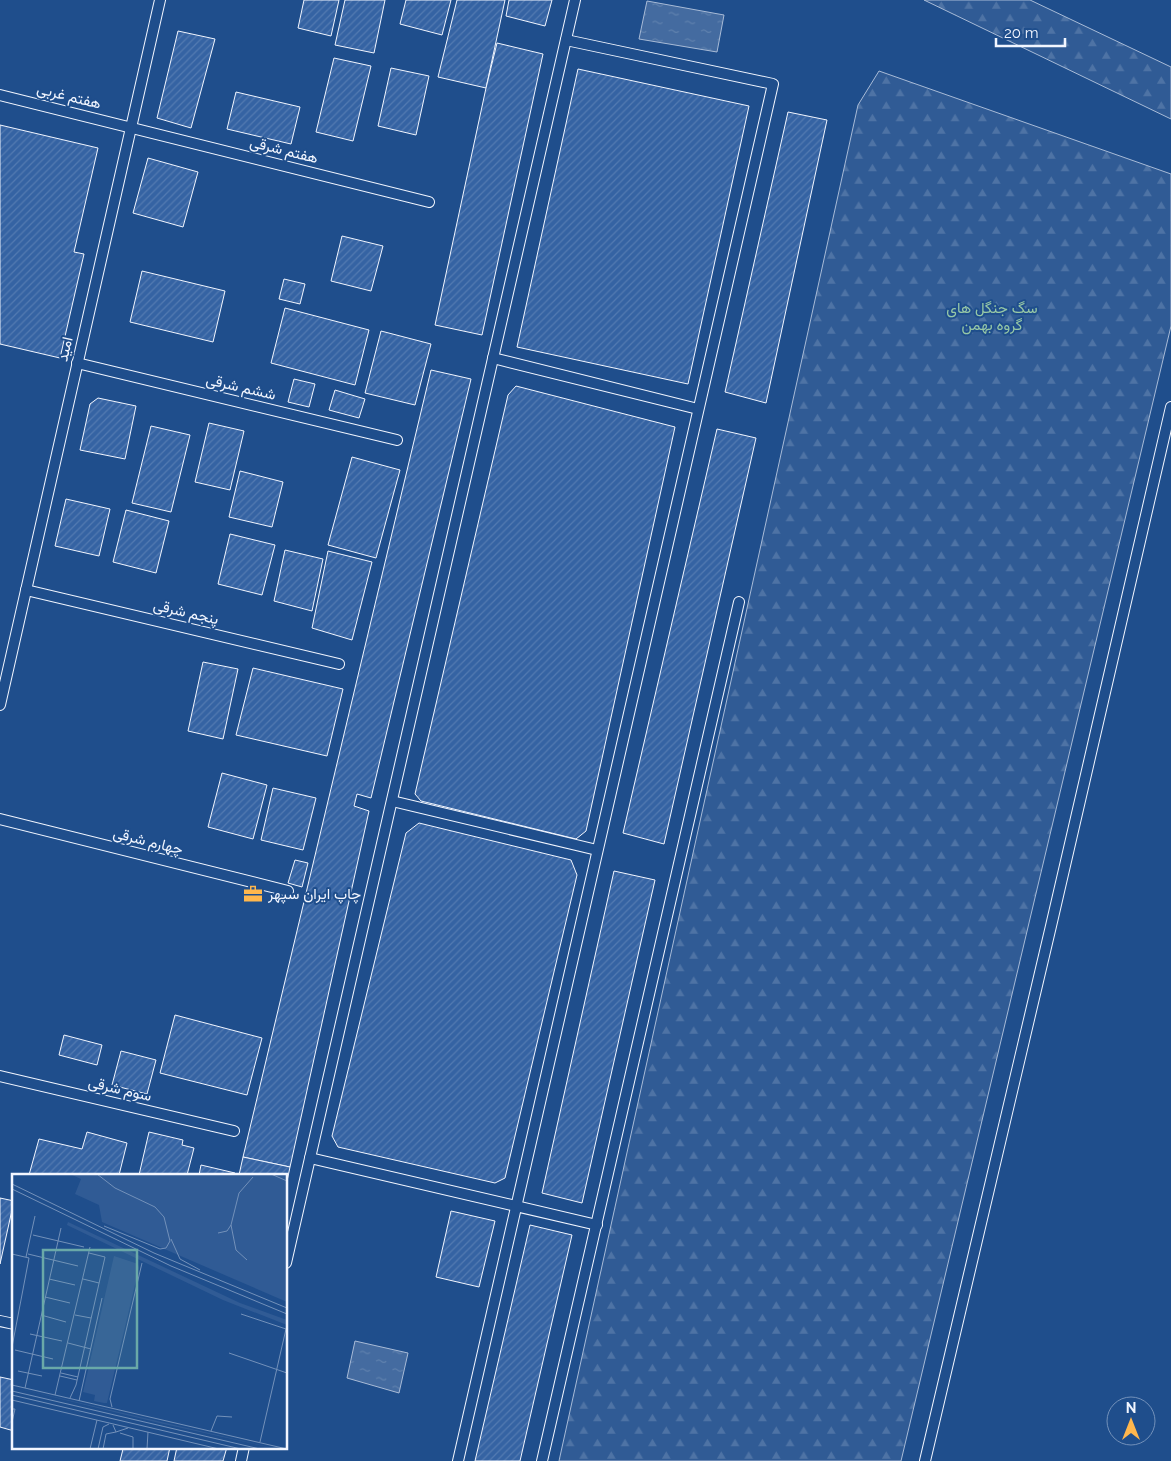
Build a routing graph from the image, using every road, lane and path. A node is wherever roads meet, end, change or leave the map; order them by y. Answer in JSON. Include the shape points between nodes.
{"nodes":[{"id":1,"x":160,"y":0,"type":"edge"},
{"id":2,"x":575,"y":0,"type":"edge"},
{"id":3,"x":566,"y":40,"type":"junction"},
{"id":4,"x":0,"y":95,"type":"edge"},
{"id":5,"x":131,"y":126,"type":"junction"},
{"id":6,"x":429,"y":202,"type":"dead end"},
{"id":7,"x":493,"y":358,"type":"junction"},
{"id":8,"x":77,"y":363,"type":"junction"},
{"id":9,"x":1171,"y":408,"type":"edge"},
{"id":10,"x":698,"y":409,"type":"junction"},
{"id":11,"x":397,"y":440,"type":"dead end"},
{"id":12,"x":26,"y":590,"type":"junction"},
{"id":13,"x":739,"y":602,"type":"dead end"},
{"id":14,"x":339,"y":664,"type":"dead end"},
{"id":15,"x":0,"y":705,"type":"edge"},
{"id":16,"x":392,"y":802,"type":"junction"},
{"id":17,"x":0,"y":819,"type":"edge"},
{"id":18,"x":598,"y":850,"type":"junction"},
{"id":19,"x":288,"y":891,"type":"dead end"},
{"id":20,"x":0,"y":1076,"type":"edge"},
{"id":21,"x":234,"y":1130,"type":"dead end"},
{"id":22,"x":310,"y":1158,"type":"junction"},
{"id":23,"x":516,"y":1206,"type":"junction"},
{"id":24,"x":596,"y":1225,"type":"junction"},
{"id":25,"x":288,"y":1254,"type":"edge"},
{"id":26,"x":244,"y":1448,"type":"edge"},
{"id":27,"x":241,"y":1461,"type":"edge"},
{"id":28,"x":458,"y":1461,"type":"edge"},
{"id":29,"x":542,"y":1461,"type":"edge"},
{"id":30,"x":925,"y":1461,"type":"edge"}],
"edges":[{"from":1,"to":5,"type":"lane","name":"امید"},
{"from":2,"to":3,"type":"lane"},
{"from":3,"to":7,"type":"lane"},
{"from":3,"to":10,"type":"lane","via":[[772,84]]},
{"from":4,"to":5,"type":"lane","name":"هفتم غربی"},
{"from":5,"to":6,"type":"lane","name":"هفتم شرقی"},
{"from":5,"to":8,"type":"lane","name":"امید"},
{"from":7,"to":10,"type":"lane"},
{"from":7,"to":16,"type":"lane"},
{"from":8,"to":11,"type":"lane","name":"ششم شرقی"},
{"from":8,"to":12,"type":"lane","name":"امید"},
{"from":9,"to":30,"type":"lane"},
{"from":10,"to":18,"type":"lane"},
{"from":12,"to":14,"type":"lane","name":"پنجم شرقی"},
{"from":12,"to":15,"type":"lane","name":"امید"},
{"from":13,"to":24,"type":"lane"},
{"from":16,"to":18,"type":"lane"},
{"from":16,"to":22,"type":"lane"},
{"from":17,"to":19,"type":"lane","name":"چهارم شرقی"},
{"from":18,"to":23,"type":"lane"},
{"from":20,"to":21,"type":"lane","name":"سوم شرقی"},
{"from":22,"to":23,"type":"lane"},
{"from":22,"to":25,"type":"lane"},
{"from":23,"to":24,"type":"lane"},
{"from":23,"to":28,"type":"lane"},
{"from":24,"to":29,"type":"lane"},
{"from":26,"to":27,"type":"lane"}]}
